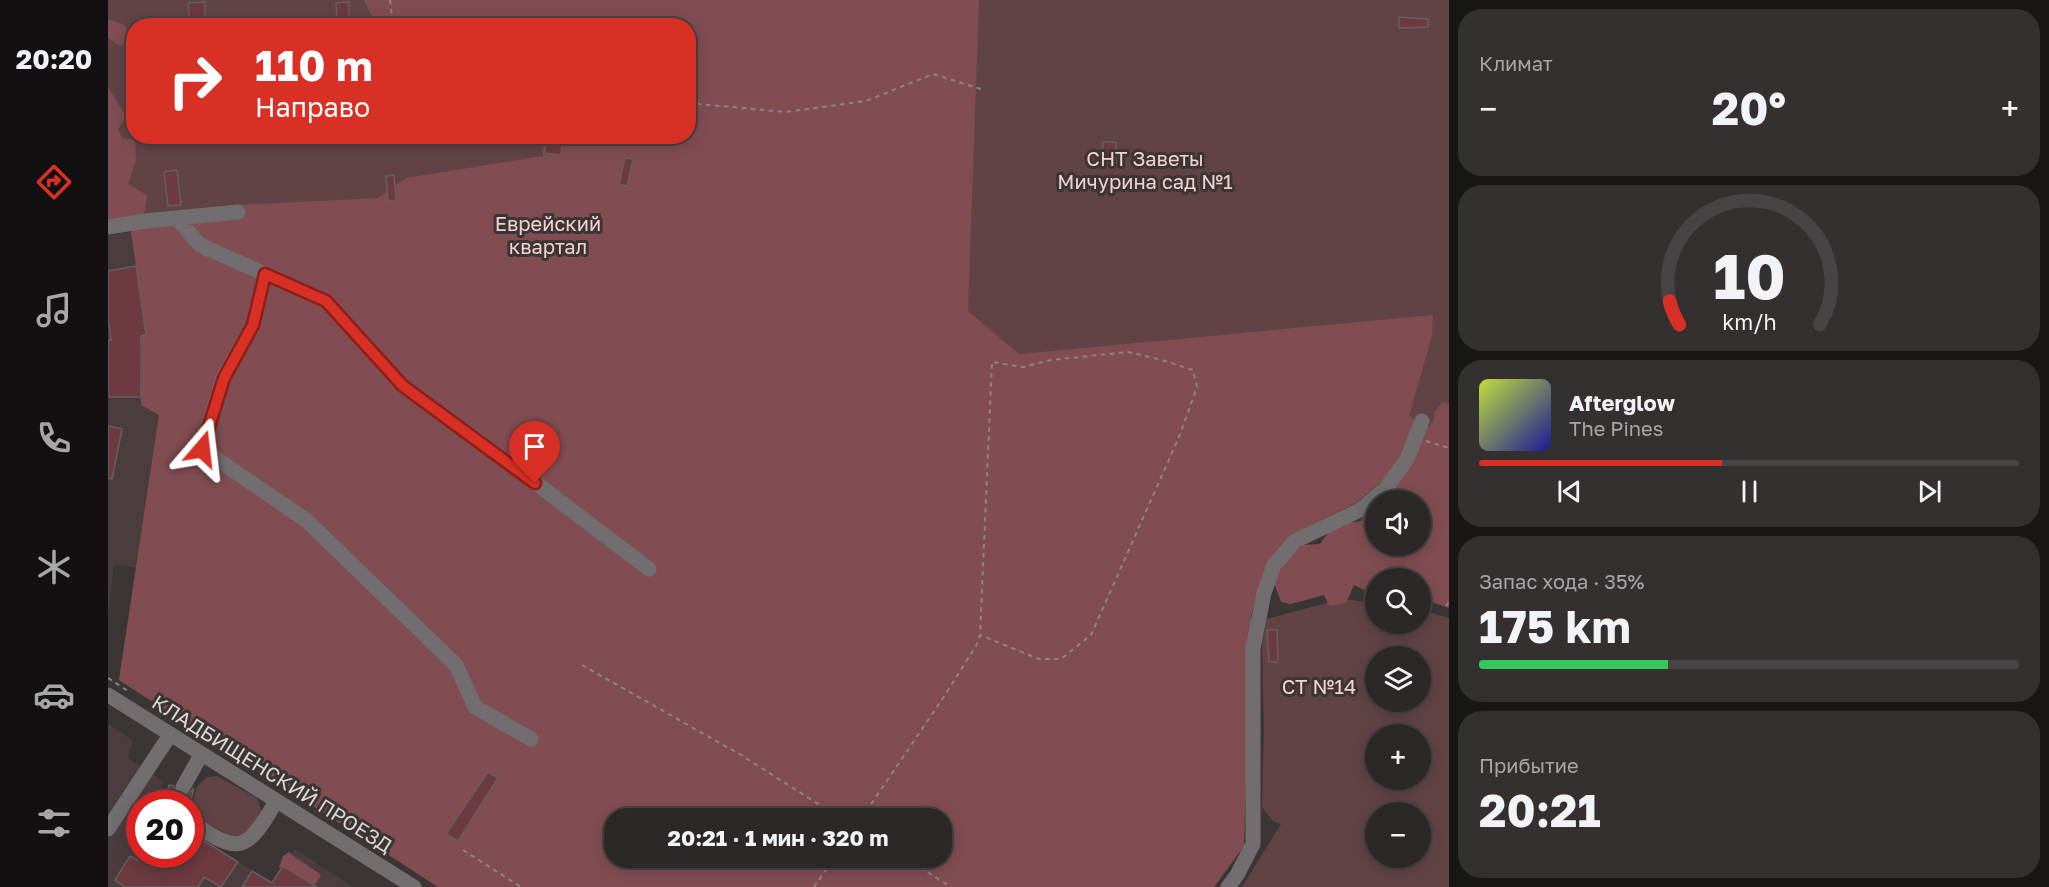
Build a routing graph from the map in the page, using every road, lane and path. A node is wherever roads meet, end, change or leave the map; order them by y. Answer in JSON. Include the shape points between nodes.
{"nodes":[{"id":1,"x":390,"y":0,"type":"edge"},
{"id":2,"x":392,"y":18,"type":"edge"},
{"id":3,"x":984,"y":90,"type":"dead end"},
{"id":4,"x":696,"y":104,"type":"edge"},
{"id":5,"x":238,"y":212,"type":"dead end"},
{"id":6,"x":176,"y":218,"type":"junction"},
{"id":7,"x":108,"y":227,"type":"edge"},
{"id":8,"x":265,"y":274,"type":"junction"},
{"id":9,"x":1422,"y":421,"type":"dead end"},
{"id":10,"x":1416,"y":437,"type":"junction"},
{"id":11,"x":1449,"y":448,"type":"edge"},
{"id":12,"x":649,"y":569,"type":"dead end"},
{"id":13,"x":1449,"y":602,"type":"edge"},
{"id":14,"x":1446,"y":606,"type":"dead end"},
{"id":15,"x":980,"y":634,"type":"junction"},
{"id":16,"x":582,"y":665,"type":"dead end"},
{"id":17,"x":108,"y":695,"type":"edge"},
{"id":18,"x":170,"y":735,"type":"junction"},
{"id":19,"x":531,"y":739,"type":"dead end"},
{"id":20,"x":201,"y":755,"type":"junction"},
{"id":21,"x":183,"y":787,"type":"tunnel mouth"},
{"id":22,"x":276,"y":801,"type":"junction"},
{"id":23,"x":825,"y":808,"type":"edge"},
{"id":24,"x":868,"y":808,"type":"edge"},
{"id":25,"x":204,"y":828,"type":"edge"},
{"id":26,"x":108,"y":829,"type":"edge"},
{"id":27,"x":463,"y":850,"type":"dead end"},
{"id":28,"x":827,"y":868,"type":"edge"},
{"id":29,"x":921,"y":868,"type":"edge"},
{"id":30,"x":414,"y":887,"type":"edge"},
{"id":31,"x":521,"y":887,"type":"edge"},
{"id":32,"x":814,"y":887,"type":"edge"},
{"id":33,"x":951,"y":887,"type":"edge"},
{"id":34,"x":1228,"y":887,"type":"edge"}],
"edges":[{"from":1,"to":2,"type":"path"},
{"from":3,"to":4,"type":"path","via":[[933,74],[866,101],[786,112]]},
{"from":5,"to":6,"type":"street"},
{"from":6,"to":7,"type":"street"},
{"from":6,"to":8,"type":"street","via":[[200,245]]},
{"from":8,"to":12,"type":"street","via":[[326,301],[403,386]]},
{"from":8,"to":19,"type":"street","via":[[253,325],[224,378],[202,449],[306,520],[456,665],[475,707]]},
{"from":9,"to":10,"type":"street"},
{"from":10,"to":11,"type":"path"},
{"from":10,"to":34,"type":"street","via":[[1407,459],[1386,488],[1360,510],[1295,541],[1274,565],[1253,648],[1253,844]]},
{"from":13,"to":14,"type":"path"},
{"from":15,"to":15,"type":"path","via":[[1039,660],[1061,659],[1090,635],[1179,437],[1197,387],[1193,370],[1128,352],[1023,367],[992,362]]},
{"from":15,"to":24,"type":"path","via":[[943,698]]},
{"from":16,"to":23,"type":"path","via":[[741,754]]},
{"from":17,"to":18,"type":"street","name":"КЛАДБИЩЕНСКИЙ ПРОЕЗД"},
{"from":18,"to":20,"type":"street","name":"КЛАДБИЩЕНСКИЙ ПРОЕЗД"},
{"from":18,"to":26,"type":"street"},
{"from":20,"to":21,"type":"street"},
{"from":20,"to":22,"type":"street","name":"КЛАДБИЩЕНСКИЙ ПРОЕЗД"},
{"from":22,"to":25,"type":"street","via":[[262,824],[244,842],[232,844]]},
{"from":22,"to":30,"type":"street","name":"КЛАДБИЩЕНСКИЙ ПРОЕЗД"},
{"from":27,"to":31,"type":"path"},
{"from":28,"to":32,"type":"path"},
{"from":29,"to":33,"type":"path"}]}
